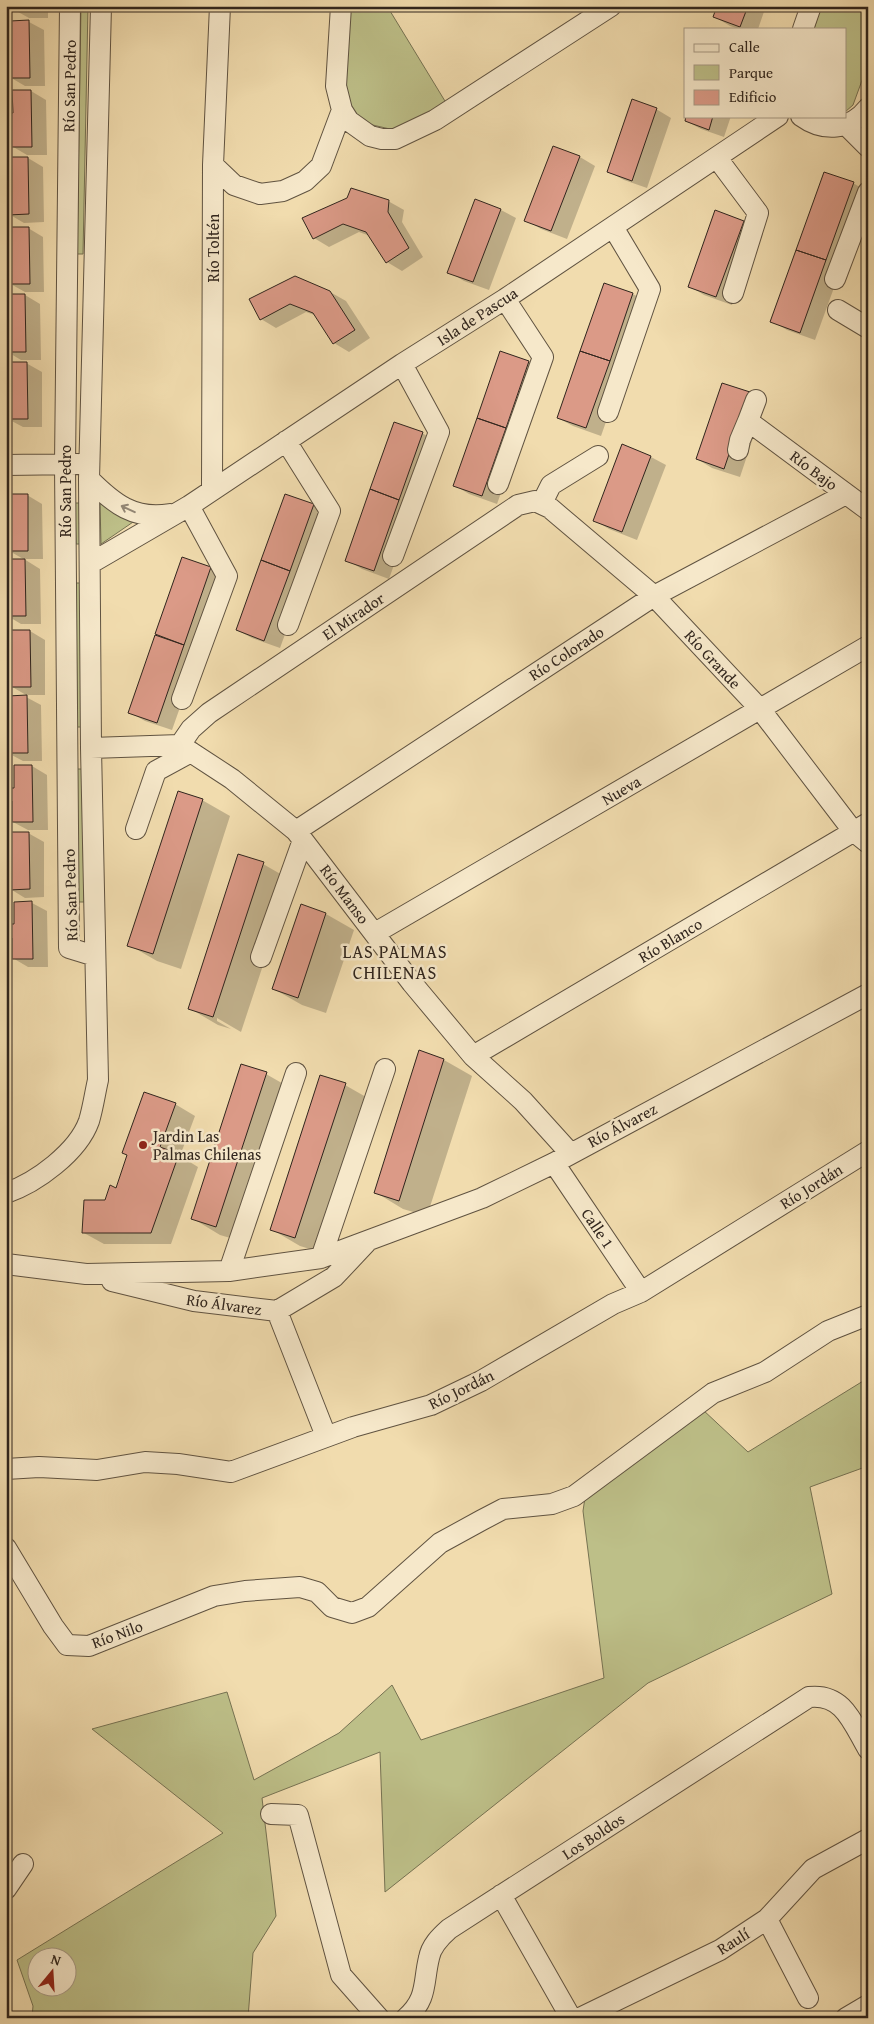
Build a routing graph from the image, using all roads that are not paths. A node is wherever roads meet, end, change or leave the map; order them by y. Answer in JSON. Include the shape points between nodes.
{"nodes":[{"id":1,"x":70,"y":6,"type":"edge"},
{"id":2,"x":101,"y":6,"type":"edge"},
{"id":3,"x":220,"y":6,"type":"edge"},
{"id":4,"x":340,"y":6,"type":"edge"},
{"id":5,"x":611,"y":6,"type":"edge"},
{"id":6,"x":811,"y":6,"type":"edge"},
{"id":7,"x":803,"y":28,"type":"edge"},
{"id":8,"x":868,"y":108,"type":"edge"},
{"id":9,"x":342,"y":110,"type":"junction"},
{"id":10,"x":775,"y":118,"type":"edge"},
{"id":11,"x":804,"y":118,"type":"edge"},
{"id":12,"x":846,"y":125,"type":"junction"},
{"id":13,"x":868,"y":129,"type":"edge"},
{"id":14,"x":868,"y":147,"type":"edge"},
{"id":15,"x":717,"y":158,"type":"junction"},
{"id":16,"x":213,"y":164,"type":"junction"},
{"id":17,"x":868,"y":192,"type":"edge"},
{"id":18,"x":613,"y":227,"type":"junction"},
{"id":19,"x":835,"y":279,"type":"dead end"},
{"id":20,"x":733,"y":293,"type":"dead end"},
{"id":21,"x":505,"y":299,"type":"junction"},
{"id":22,"x":838,"y":310,"type":"dead end"},
{"id":23,"x":868,"y":328,"type":"edge"},
{"id":24,"x":402,"y":364,"type":"junction"},
{"id":25,"x":756,"y":400,"type":"dead end"},
{"id":26,"x":608,"y":412,"type":"dead end"},
{"id":27,"x":754,"y":425,"type":"junction"},
{"id":28,"x":286,"y":440,"type":"junction"},
{"id":29,"x":738,"y":450,"type":"dead end"},
{"id":30,"x":598,"y":456,"type":"dead end"},
{"id":31,"x":64,"y":464,"type":"junction"},
{"id":32,"x":6,"y":465,"type":"edge"},
{"id":33,"x":90,"y":472,"type":"junction"},
{"id":34,"x":498,"y":484,"type":"dead end"},
{"id":35,"x":212,"y":489,"type":"junction"},
{"id":36,"x":846,"y":494,"type":"junction"},
{"id":37,"x":539,"y":502,"type":"junction"},
{"id":38,"x":182,"y":509,"type":"junction"},
{"id":39,"x":868,"y":510,"type":"edge"},
{"id":40,"x":393,"y":556,"type":"dead end"},
{"id":41,"x":91,"y":563,"type":"junction"},
{"id":42,"x":654,"y":596,"type":"junction"},
{"id":43,"x":288,"y":625,"type":"dead end"},
{"id":44,"x":868,"y":646,"type":"edge"},
{"id":45,"x":182,"y":700,"type":"dead end"},
{"id":46,"x":760,"y":710,"type":"junction"},
{"id":47,"x":91,"y":748,"type":"junction"},
{"id":48,"x":185,"y":749,"type":"junction"},
{"id":49,"x":136,"y":829,"type":"dead end"},
{"id":50,"x":863,"y":832,"type":"edge"},
{"id":51,"x":300,"y":835,"type":"junction"},
{"id":52,"x":375,"y":933,"type":"junction"},
{"id":53,"x":95,"y":956,"type":"junction"},
{"id":54,"x":260,"y":957,"type":"dead end"},
{"id":55,"x":868,"y":994,"type":"edge"},
{"id":56,"x":473,"y":1056,"type":"junction"},
{"id":57,"x":385,"y":1069,"type":"dead end"},
{"id":58,"x":296,"y":1073,"type":"dead end"},
{"id":59,"x":868,"y":1151,"type":"edge"},
{"id":60,"x":562,"y":1158,"type":"junction"},
{"id":61,"x":6,"y":1193,"type":"edge"},
{"id":62,"x":369,"y":1240,"type":"junction"},
{"id":63,"x":321,"y":1258,"type":"junction"},
{"id":64,"x":6,"y":1264,"type":"edge"},
{"id":65,"x":229,"y":1271,"type":"junction"},
{"id":66,"x":86,"y":1274,"type":"junction"},
{"id":67,"x":641,"y":1292,"type":"junction"},
{"id":68,"x":277,"y":1311,"type":"junction"},
{"id":69,"x":868,"y":1315,"type":"edge"},
{"id":70,"x":326,"y":1436,"type":"junction"},
{"id":71,"x":6,"y":1468,"type":"edge"},
{"id":72,"x":6,"y":1548,"type":"edge"},
{"id":73,"x":868,"y":1749,"type":"edge"},
{"id":74,"x":271,"y":1814,"type":"dead end"},
{"id":75,"x":868,"y":1839,"type":"edge"},
{"id":76,"x":23,"y":1864,"type":"dead end"},
{"id":77,"x":6,"y":1889,"type":"edge"},
{"id":78,"x":501,"y":1895,"type":"junction"},
{"id":79,"x":767,"y":1918,"type":"junction"},
{"id":80,"x":808,"y":1998,"type":"dead end"},
{"id":81,"x":868,"y":2004,"type":"edge"},
{"id":82,"x":379,"y":2018,"type":"edge"},
{"id":83,"x":406,"y":2018,"type":"edge"},
{"id":84,"x":571,"y":2018,"type":"edge"},
{"id":85,"x":580,"y":2018,"type":"edge"},
{"id":86,"x":846,"y":2018,"type":"edge"}],
"edges":[{"from":1,"to":31,"type":"street","name":"Río San Pedro"},
{"from":2,"to":33,"type":"street","name":"Río San Pedro"},
{"from":3,"to":16,"type":"street","name":"Río Toltén"},
{"from":4,"to":9,"type":"street","via":[[336,86]]},
{"from":5,"to":9,"type":"street","via":[[435,120],[395,139],[370,136],[349,121]]},
{"from":6,"to":7,"type":"street"},
{"from":8,"to":12,"type":"street"},
{"from":9,"to":16,"type":"street","via":[[321,166],[305,182],[283,192],[260,194],[234,185]]},
{"from":10,"to":15,"type":"street","name":"Isla de Pascua"},
{"from":11,"to":12,"type":"street","via":[[818,126]]},
{"from":12,"to":13,"type":"street"},
{"from":12,"to":14,"type":"street"},
{"from":15,"to":18,"type":"street","name":"Isla de Pascua"},
{"from":15,"to":20,"type":"street","via":[[758,213]]},
{"from":16,"to":35,"type":"street","name":"Río Toltén"},
{"from":17,"to":19,"type":"street"},
{"from":18,"to":21,"type":"street","name":"Isla de Pascua"},
{"from":18,"to":26,"type":"street","via":[[650,289]]},
{"from":21,"to":24,"type":"street","name":"Isla de Pascua"},
{"from":21,"to":34,"type":"street","via":[[543,357]]},
{"from":22,"to":23,"type":"street"},
{"from":24,"to":28,"type":"street","name":"Isla de Pascua"},
{"from":24,"to":40,"type":"street","via":[[439,432]]},
{"from":25,"to":27,"type":"street"},
{"from":27,"to":29,"type":"street","via":[[740,440]]},
{"from":27,"to":36,"type":"street","name":"Río Bajo"},
{"from":28,"to":35,"type":"street","name":"Isla de Pascua"},
{"from":28,"to":43,"type":"street","via":[[330,511]]},
{"from":30,"to":37,"type":"street","via":[[552,485]]},
{"from":31,"to":32,"type":"street"},
{"from":31,"to":33,"type":"street"},
{"from":31,"to":53,"type":"street","name":"Río San Pedro","via":[[70,948]]},
{"from":38,"to":33,"type":"street","one_way":true,"via":[[155,516],[126,509],[108,498]]},
{"from":33,"to":41,"type":"street","name":"Río San Pedro"},
{"from":35,"to":38,"type":"street","name":"Isla de Pascua"},
{"from":36,"to":39,"type":"street","name":"Río Bajo"},
{"from":36,"to":42,"type":"street","name":"Río Colorado"},
{"from":37,"to":42,"type":"street","name":"Río Grande"},
{"from":37,"to":48,"type":"street","name":"El Mirador","via":[[518,505],[208,713],[191,729]]},
{"from":38,"to":41,"type":"street","name":"Isla de Pascua"},
{"from":38,"to":45,"type":"street","via":[[227,576]]},
{"from":41,"to":47,"type":"street","name":"Río San Pedro"},
{"from":42,"to":46,"type":"street","name":"Río Grande"},
{"from":42,"to":51,"type":"street","name":"Río Colorado"},
{"from":44,"to":46,"type":"street","name":"Nueva"},
{"from":46,"to":50,"type":"street","name":"Río Grande"},
{"from":46,"to":52,"type":"street","name":"Nueva"},
{"from":47,"to":48,"type":"street"},
{"from":47,"to":53,"type":"street","name":"Río San Pedro"},
{"from":48,"to":49,"type":"street","via":[[156,771]]},
{"from":48,"to":51,"type":"street","name":"Río Manso","via":[[232,779]]},
{"from":50,"to":56,"type":"street","name":"Río Blanco"},
{"from":51,"to":52,"type":"street","name":"Río Manso"},
{"from":51,"to":54,"type":"street"},
{"from":52,"to":56,"type":"street","name":"Río Manso"},
{"from":53,"to":61,"type":"street","name":"Río San Pedro","via":[[98,1080],[88,1122],[56,1165]]},
{"from":55,"to":60,"type":"street","name":"Río Álvarez"},
{"from":56,"to":60,"type":"street","name":"Río Manso","via":[[523,1101]]},
{"from":57,"to":63,"type":"street"},
{"from":58,"to":65,"type":"street"},
{"from":59,"to":67,"type":"street","name":"Río Jordán"},
{"from":60,"to":62,"type":"street","name":"Río Álvarez","via":[[482,1198]]},
{"from":60,"to":67,"type":"street","name":"Calle 1"},
{"from":62,"to":63,"type":"street","name":"Río Álvarez"},
{"from":62,"to":68,"type":"street","name":"Río Álvarez","via":[[334,1277]]},
{"from":63,"to":65,"type":"street","name":"Río Álvarez"},
{"from":64,"to":66,"type":"street","name":"Río Álvarez"},
{"from":65,"to":66,"type":"street","name":"Río Álvarez"},
{"from":66,"to":68,"type":"street","name":"Río Álvarez","via":[[194,1301]]},
{"from":67,"to":70,"type":"street","name":"Río Jordán","via":[[613,1304],[481,1381],[430,1405]]},
{"from":68,"to":70,"type":"street"},
{"from":69,"to":72,"type":"street","name":"Río Nilo","via":[[828,1332],[765,1372],[713,1393],[574,1496],[552,1504],[503,1509],[440,1543],[368,1607],[352,1613],[332,1608],[317,1592],[300,1587],[275,1588],[214,1596],[89,1646],[67,1645]]},
{"from":70,"to":71,"type":"street","name":"Río Jordán","via":[[230,1472],[145,1462],[97,1470]]},
{"from":73,"to":78,"type":"street","name":"Los Boldos","via":[[844,1708],[827,1698],[809,1697]]},
{"from":74,"to":82,"type":"street","via":[[298,1815],[340,1975]]},
{"from":75,"to":79,"type":"street","name":"Raulí","via":[[813,1870]]},
{"from":76,"to":77,"type":"street"},
{"from":78,"to":83,"type":"street","name":"Los Boldos","via":[[436,1941],[429,1956],[425,1990]]},
{"from":78,"to":84,"type":"street"},
{"from":79,"to":80,"type":"street"},
{"from":79,"to":85,"type":"street","name":"Raulí","via":[[720,1950]]},
{"from":81,"to":86,"type":"street"}]}
